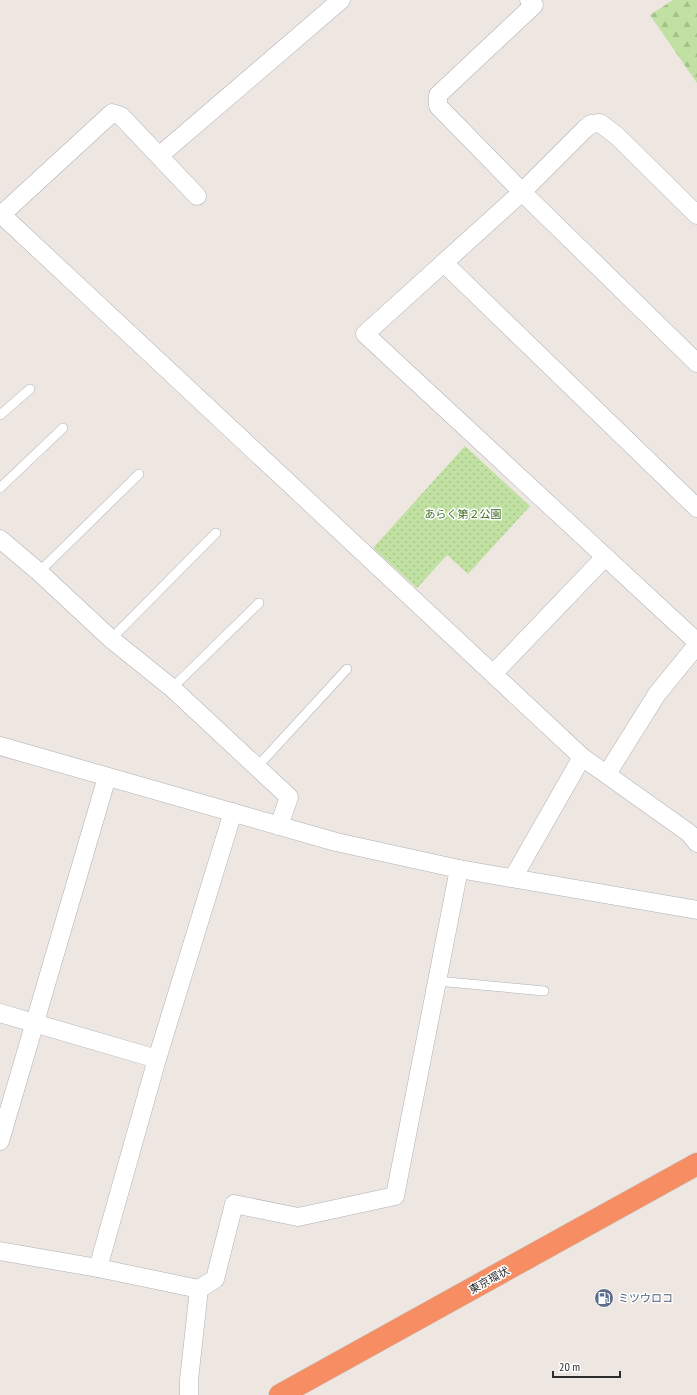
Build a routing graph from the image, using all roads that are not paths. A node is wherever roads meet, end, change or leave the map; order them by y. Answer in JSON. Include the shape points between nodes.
{"nodes":[{"id":1,"x":341,"y":0,"type":"edge"},
{"id":2,"x":534,"y":2,"type":"edge"},
{"id":3,"x":159,"y":156,"type":"junction"},
{"id":4,"x":522,"y":192,"type":"junction"},
{"id":5,"x":198,"y":196,"type":"dead end"},
{"id":6,"x":1,"y":215,"type":"edge"},
{"id":7,"x":697,"y":215,"type":"edge"},
{"id":8,"x":444,"y":263,"type":"junction"},
{"id":9,"x":697,"y":363,"type":"edge"},
{"id":10,"x":30,"y":389,"type":"dead end"},
{"id":11,"x":0,"y":415,"type":"edge"},
{"id":12,"x":63,"y":428,"type":"dead end"},
{"id":13,"x":139,"y":474,"type":"dead end"},
{"id":14,"x":0,"y":488,"type":"edge"},
{"id":15,"x":697,"y":508,"type":"edge"},
{"id":16,"x":216,"y":533,"type":"dead end"},
{"id":17,"x":0,"y":539,"type":"edge"},
{"id":18,"x":605,"y":557,"type":"junction"},
{"id":19,"x":39,"y":572,"type":"junction"},
{"id":20,"x":259,"y":603,"type":"dead end"},
{"id":21,"x":111,"y":639,"type":"junction"},
{"id":22,"x":697,"y":642,"type":"edge"},
{"id":23,"x":697,"y":645,"type":"edge"},
{"id":24,"x":347,"y":669,"type":"dead end"},
{"id":25,"x":493,"y":674,"type":"junction"},
{"id":26,"x":172,"y":688,"type":"junction"},
{"id":27,"x":0,"y":746,"type":"edge"},
{"id":28,"x":582,"y":757,"type":"junction"},
{"id":29,"x":257,"y":767,"type":"junction"},
{"id":30,"x":607,"y":774,"type":"junction"},
{"id":31,"x":107,"y":777,"type":"junction"},
{"id":32,"x":233,"y":812,"type":"junction"},
{"id":33,"x":279,"y":826,"type":"junction"},
{"id":34,"x":697,"y":843,"type":"edge"},
{"id":35,"x":459,"y":869,"type":"junction"},
{"id":36,"x":514,"y":878,"type":"junction"},
{"id":37,"x":697,"y":910,"type":"edge"},
{"id":38,"x":437,"y":981,"type":"junction"},
{"id":39,"x":544,"y":990,"type":"dead end"},
{"id":40,"x":0,"y":1013,"type":"edge"},
{"id":41,"x":34,"y":1023,"type":"junction"},
{"id":42,"x":157,"y":1059,"type":"junction"},
{"id":43,"x":0,"y":1141,"type":"edge"},
{"id":44,"x":697,"y":1164,"type":"edge"},
{"id":45,"x":0,"y":1251,"type":"edge"},
{"id":46,"x":98,"y":1268,"type":"junction"},
{"id":47,"x":199,"y":1289,"type":"junction"},
{"id":48,"x":189,"y":1395,"type":"edge"},
{"id":49,"x":280,"y":1395,"type":"edge"}],
"edges":[{"from":1,"to":3,"type":"street"},
{"from":2,"to":4,"type":"street","via":[[438,95],[438,106]]},
{"from":3,"to":5,"type":"street"},
{"from":3,"to":6,"type":"street","via":[[121,116],[112,113]]},
{"from":4,"to":7,"type":"street","via":[[585,129],[591,124],[600,123],[617,136]]},
{"from":4,"to":8,"type":"street"},
{"from":4,"to":9,"type":"street"},
{"from":6,"to":25,"type":"street"},
{"from":8,"to":15,"type":"street"},
{"from":8,"to":18,"type":"street","via":[[365,334]]},
{"from":10,"to":11,"type":"lane"},
{"from":12,"to":14,"type":"lane"},
{"from":13,"to":19,"type":"lane"},
{"from":16,"to":21,"type":"lane"},
{"from":17,"to":19,"type":"street"},
{"from":18,"to":22,"type":"street"},
{"from":18,"to":25,"type":"street"},
{"from":19,"to":21,"type":"street"},
{"from":20,"to":26,"type":"lane"},
{"from":21,"to":26,"type":"street"},
{"from":23,"to":30,"type":"street","via":[[656,694]]},
{"from":24,"to":29,"type":"lane"},
{"from":25,"to":28,"type":"street"},
{"from":26,"to":29,"type":"street"},
{"from":27,"to":31,"type":"street"},
{"from":28,"to":30,"type":"street"},
{"from":28,"to":36,"type":"street"},
{"from":29,"to":33,"type":"street","via":[[289,797]]},
{"from":30,"to":34,"type":"street","via":[[689,833]]},
{"from":31,"to":32,"type":"street"},
{"from":31,"to":41,"type":"street"},
{"from":32,"to":33,"type":"street"},
{"from":32,"to":42,"type":"street"},
{"from":33,"to":35,"type":"street","via":[[336,842]]},
{"from":35,"to":36,"type":"street"},
{"from":35,"to":38,"type":"street"},
{"from":36,"to":37,"type":"street"},
{"from":38,"to":39,"type":"lane"},
{"from":38,"to":47,"type":"street","via":[[395,1196],[298,1217],[234,1204],[215,1279]]},
{"from":40,"to":41,"type":"street"},
{"from":41,"to":42,"type":"street"},
{"from":41,"to":43,"type":"street"},
{"from":42,"to":46,"type":"street"},
{"from":44,"to":49,"type":"highway","name":"東京環状"},
{"from":45,"to":46,"type":"street"},
{"from":46,"to":47,"type":"street"},
{"from":47,"to":48,"type":"street"}]}
